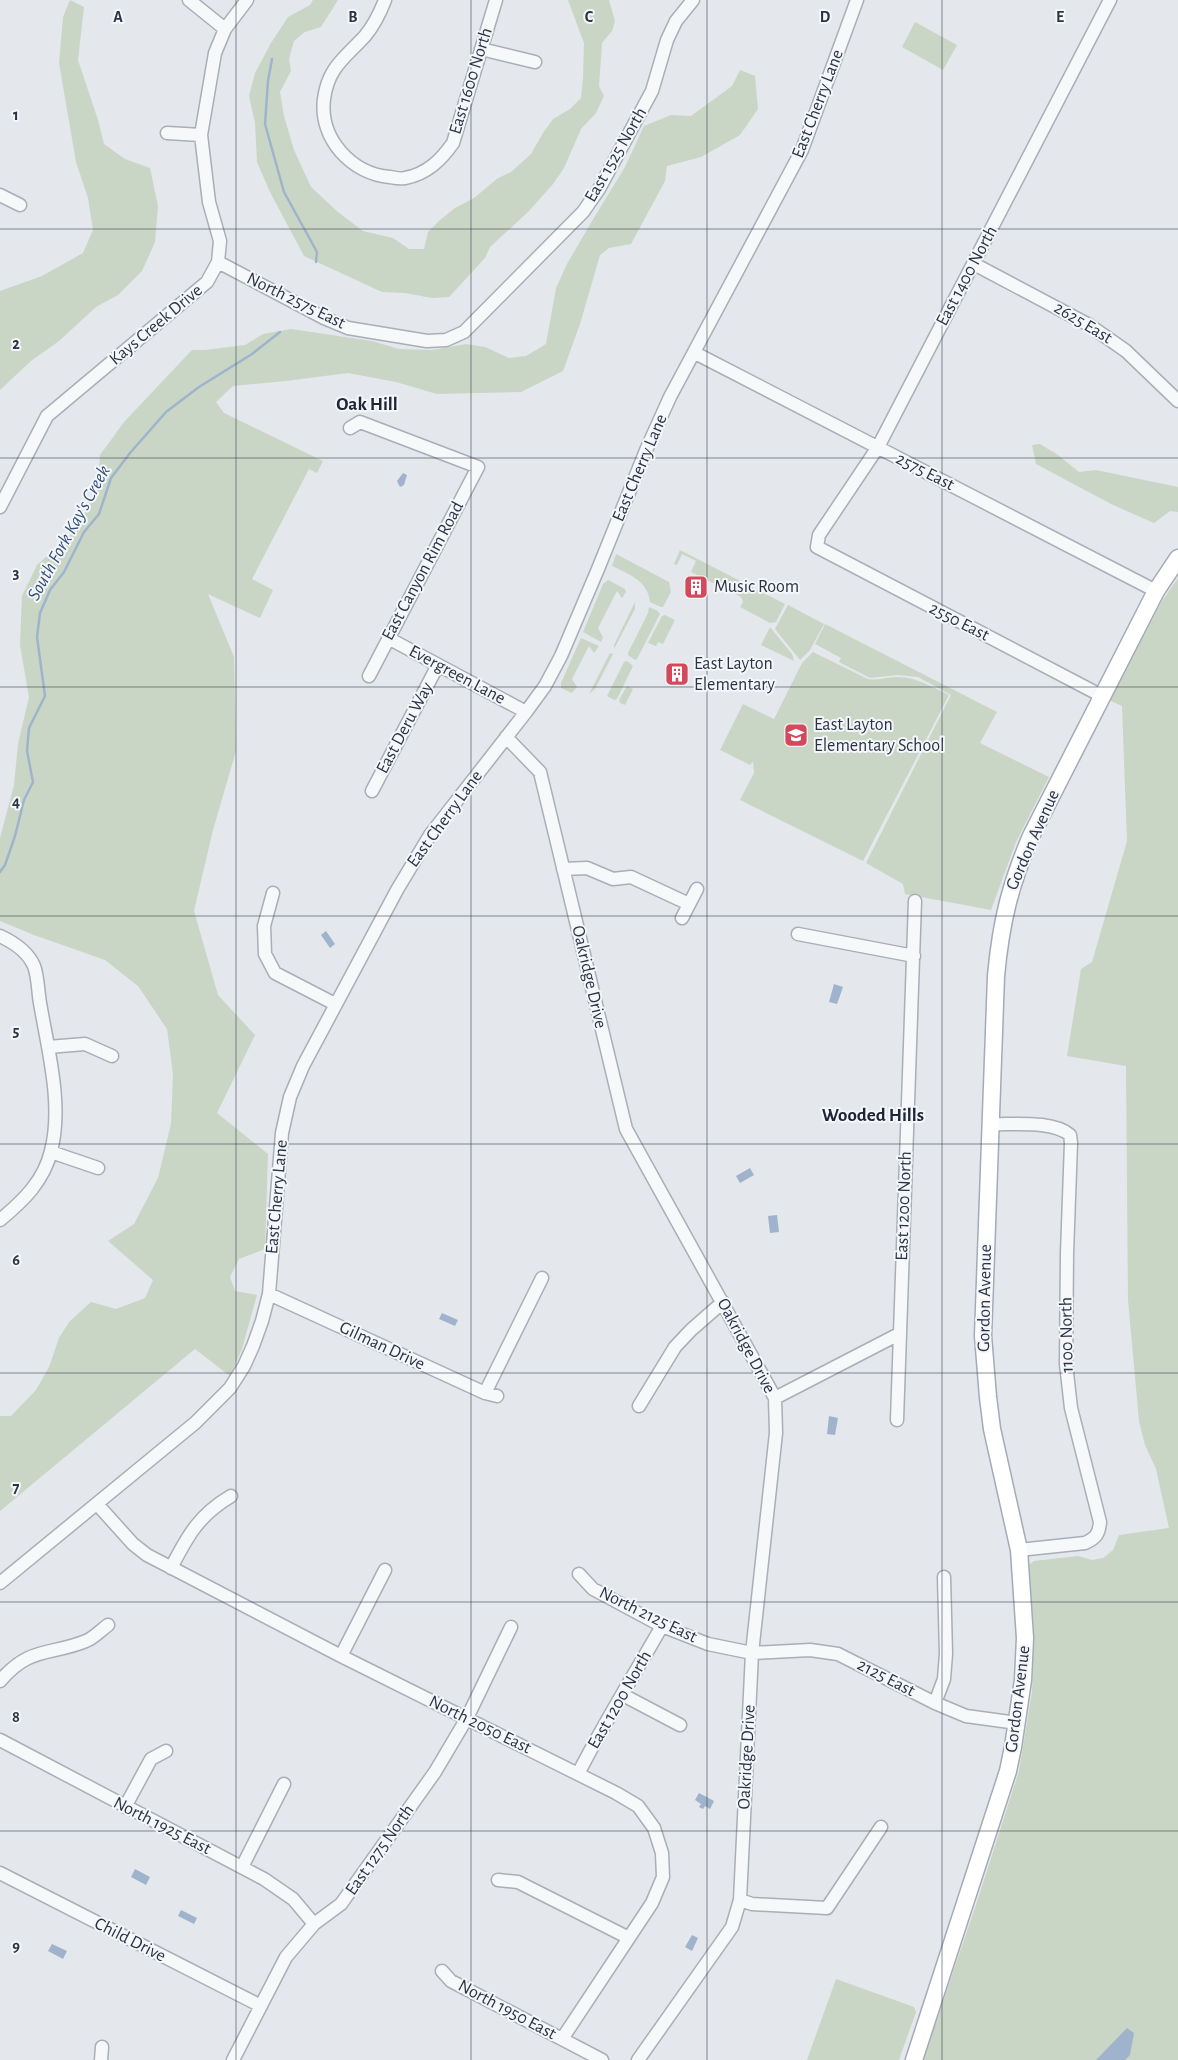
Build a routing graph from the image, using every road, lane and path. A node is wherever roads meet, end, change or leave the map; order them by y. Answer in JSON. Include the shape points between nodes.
{"nodes":[{"id":1,"x":189,"y":0,"type":"edge"},
{"id":2,"x":247,"y":0,"type":"edge"},
{"id":3,"x":385,"y":0,"type":"edge"},
{"id":4,"x":496,"y":0,"type":"edge"},
{"id":5,"x":693,"y":0,"type":"edge"},
{"id":6,"x":857,"y":0,"type":"edge"},
{"id":7,"x":1110,"y":0,"type":"edge"},
{"id":8,"x":225,"y":29,"type":"junction"},
{"id":9,"x":481,"y":49,"type":"junction"},
{"id":10,"x":535,"y":62,"type":"dead end"},
{"id":11,"x":167,"y":133,"type":"dead end"},
{"id":12,"x":201,"y":135,"type":"junction"},
{"id":13,"x":0,"y":195,"type":"edge"},
{"id":14,"x":20,"y":205,"type":"dead end"},
{"id":15,"x":218,"y":262,"type":"junction"},
{"id":16,"x":974,"y":264,"type":"junction"},
{"id":17,"x":464,"y":332,"type":"joint"},
{"id":18,"x":694,"y":353,"type":"junction"},
{"id":19,"x":1178,"y":401,"type":"edge"},
{"id":20,"x":350,"y":428,"type":"dead end"},
{"id":21,"x":878,"y":447,"type":"junction"},
{"id":22,"x":0,"y":507,"type":"edge"},
{"id":23,"x":817,"y":547,"type":"joint"},
{"id":24,"x":1178,"y":558,"type":"edge"},
{"id":25,"x":1156,"y":590,"type":"junction"},
{"id":26,"x":388,"y":638,"type":"junction"},
{"id":27,"x":438,"y":665,"type":"junction"},
{"id":28,"x":369,"y":676,"type":"dead end"},
{"id":29,"x":1102,"y":696,"type":"junction"},
{"id":30,"x":526,"y":712,"type":"junction"},
{"id":31,"x":506,"y":737,"type":"junction"},
{"id":32,"x":372,"y":791,"type":"dead end"},
{"id":33,"x":563,"y":869,"type":"junction"},
{"id":34,"x":697,"y":889,"type":"dead end"},
{"id":35,"x":273,"y":893,"type":"dead end"},
{"id":36,"x":915,"y":901,"type":"dead end"},
{"id":37,"x":689,"y":904,"type":"junction"},
{"id":38,"x":682,"y":918,"type":"dead end"},
{"id":39,"x":798,"y":934,"type":"dead end"},
{"id":40,"x":0,"y":936,"type":"edge"},
{"id":41,"x":914,"y":956,"type":"junction"},
{"id":42,"x":335,"y":1004,"type":"junction"},
{"id":43,"x":48,"y":1047,"type":"junction"},
{"id":44,"x":112,"y":1056,"type":"dead end"},
{"id":45,"x":990,"y":1124,"type":"junction"},
{"id":46,"x":51,"y":1152,"type":"junction"},
{"id":47,"x":98,"y":1168,"type":"dead end"},
{"id":48,"x":0,"y":1220,"type":"edge"},
{"id":49,"x":542,"y":1278,"type":"dead end"},
{"id":50,"x":269,"y":1294,"type":"junction"},
{"id":51,"x":723,"y":1302,"type":"junction"},
{"id":52,"x":899,"y":1334,"type":"junction"},
{"id":53,"x":776,"y":1398,"type":"junction"},
{"id":54,"x":639,"y":1406,"type":"dead end"},
{"id":55,"x":897,"y":1420,"type":"dead end"},
{"id":56,"x":231,"y":1496,"type":"dead end"},
{"id":57,"x":96,"y":1504,"type":"junction"},
{"id":58,"x":1019,"y":1550,"type":"junction"},
{"id":59,"x":170,"y":1568,"type":"junction"},
{"id":60,"x":385,"y":1570,"type":"dead end"},
{"id":61,"x":579,"y":1574,"type":"dead end"},
{"id":62,"x":944,"y":1578,"type":"dead end"},
{"id":63,"x":0,"y":1583,"type":"edge"},
{"id":64,"x":108,"y":1625,"type":"dead end"},
{"id":65,"x":662,"y":1626,"type":"junction"},
{"id":66,"x":511,"y":1627,"type":"dead end"},
{"id":67,"x":752,"y":1652,"type":"junction"},
{"id":68,"x":341,"y":1656,"type":"junction"},
{"id":69,"x":0,"y":1681,"type":"edge"},
{"id":70,"x":623,"y":1695,"type":"junction"},
{"id":71,"x":935,"y":1703,"type":"junction"},
{"id":72,"x":466,"y":1718,"type":"junction"},
{"id":73,"x":1017,"y":1723,"type":"junction"},
{"id":74,"x":680,"y":1725,"type":"dead end"},
{"id":75,"x":0,"y":1740,"type":"edge"},
{"id":76,"x":166,"y":1751,"type":"dead end"},
{"id":77,"x":578,"y":1774,"type":"junction"},
{"id":78,"x":284,"y":1784,"type":"dead end"},
{"id":79,"x":125,"y":1807,"type":"junction"},
{"id":80,"x":880,"y":1827,"type":"dead end"},
{"id":81,"x":242,"y":1867,"type":"junction"},
{"id":82,"x":0,"y":1873,"type":"edge"},
{"id":83,"x":498,"y":1880,"type":"dead end"},
{"id":84,"x":740,"y":1900,"type":"junction"},
{"id":85,"x":314,"y":1924,"type":"junction"},
{"id":86,"x":629,"y":1938,"type":"junction"},
{"id":87,"x":442,"y":1971,"type":"dead end"},
{"id":88,"x":260,"y":2006,"type":"junction"},
{"id":89,"x":562,"y":2038,"type":"junction"},
{"id":90,"x":102,"y":2047,"type":"dead end"},
{"id":91,"x":101,"y":2060,"type":"edge"},
{"id":92,"x":233,"y":2060,"type":"edge"},
{"id":93,"x":602,"y":2060,"type":"edge"},
{"id":94,"x":638,"y":2060,"type":"edge"},
{"id":95,"x":914,"y":2060,"type":"edge"}],
"edges":[{"from":1,"to":8,"type":"street"},
{"from":2,"to":8,"type":"street","name":"Kays Creek Drive"},
{"from":3,"to":9,"type":"street","name":"East 1600 North","via":[[365,36],[337,64],[324,99],[330,134],[340,152],[357,167],[380,176],[404,179],[441,160],[453,143]]},
{"from":4,"to":9,"type":"street","name":"East 1600 North"},
{"from":5,"to":17,"type":"street","name":"East 1525 North","via":[[676,21],[652,91],[599,189],[583,212]]},
{"from":6,"to":18,"type":"street","name":"East Cherry Lane","via":[[802,150]]},
{"from":7,"to":16,"type":"street","name":"East 1400 North"},
{"from":8,"to":12,"type":"street","name":"Kays Creek Drive","via":[[216,53]]},
{"from":9,"to":10,"type":"street"},
{"from":11,"to":12,"type":"street"},
{"from":12,"to":15,"type":"street","name":"Kays Creek Drive","via":[[209,202],[220,241]]},
{"from":13,"to":14,"type":"street"},
{"from":15,"to":17,"type":"street","name":"North 2575 East","via":[[348,328],[427,341],[446,340]]},
{"from":15,"to":22,"type":"street","name":"Kays Creek Drive","via":[[207,282],[48,416]]},
{"from":16,"to":19,"type":"street","name":"2625 East","via":[[1090,325],[1126,351]]},
{"from":16,"to":21,"type":"street","name":"East 1400 North"},
{"from":18,"to":21,"type":"street","name":"2575 East"},
{"from":18,"to":30,"type":"street","name":"East Cherry Lane","via":[[646,448],[561,656]]},
{"from":20,"to":26,"type":"street","name":"East Canyon Rim Road","via":[[360,422],[478,467]]},
{"from":21,"to":23,"type":"street","name":"East 1400 North","via":[[819,535]]},
{"from":21,"to":25,"type":"street","name":"2575 East"},
{"from":23,"to":29,"type":"street","name":"2550 East"},
{"from":24,"to":25,"type":"main road","name":"Gordon Avenue"},
{"from":25,"to":29,"type":"main road","name":"Gordon Avenue"},
{"from":26,"to":27,"type":"street","name":"Evergreen Lane"},
{"from":26,"to":28,"type":"street","name":"East Canyon Rim Road"},
{"from":27,"to":30,"type":"street","name":"Evergreen Lane"},
{"from":27,"to":32,"type":"street","name":"East Deru Way"},
{"from":29,"to":45,"type":"main road","name":"Gordon Avenue","via":[[1031,836],[1016,870],[1006,906],[996,976]]},
{"from":30,"to":31,"type":"street","name":"East Cherry Lane"},
{"from":31,"to":33,"type":"street","name":"Oakridge Drive","via":[[540,772]]},
{"from":31,"to":42,"type":"street","name":"East Cherry Lane","via":[[430,834]]},
{"from":33,"to":37,"type":"street","via":[[587,868],[613,878],[631,876]]},
{"from":33,"to":51,"type":"street","name":"Oakridge Drive","via":[[626,1129]]},
{"from":34,"to":37,"type":"street"},
{"from":35,"to":42,"type":"street","via":[[264,926],[265,954],[275,973]]},
{"from":36,"to":41,"type":"street","name":"East 1200 North"},
{"from":37,"to":38,"type":"street"},
{"from":39,"to":41,"type":"street"},
{"from":40,"to":43,"type":"street","via":[[19,946],[34,966]]},
{"from":41,"to":52,"type":"street","name":"East 1200 North"},
{"from":42,"to":50,"type":"street","name":"East Cherry Lane","via":[[290,1097],[282,1132]]},
{"from":43,"to":44,"type":"street","via":[[85,1044]]},
{"from":43,"to":46,"type":"street","via":[[57,1115]]},
{"from":45,"to":58,"type":"main road","name":"Gordon Avenue","via":[[985,1366],[996,1452]]},
{"from":45,"to":58,"type":"street","name":"1100 North","via":[[1052,1126],[1070,1135],[1066,1364],[1071,1408],[1100,1522],[1095,1539],[1085,1543]]},
{"from":46,"to":47,"type":"street"},
{"from":46,"to":48,"type":"street","via":[[40,1178],[25,1199]]},
{"from":49,"to":50,"type":"street","name":"Gilman Drive","via":[[491,1394]]},
{"from":50,"to":57,"type":"street","name":"East Cherry Lane","via":[[253,1346],[230,1388],[195,1423]]},
{"from":51,"to":53,"type":"street","name":"Oakridge Drive"},
{"from":51,"to":54,"type":"street","via":[[675,1347]]},
{"from":52,"to":53,"type":"street"},
{"from":52,"to":55,"type":"street","name":"East 1200 North"},
{"from":53,"to":67,"type":"street","name":"Oakridge Drive","via":[[776,1433]]},
{"from":56,"to":59,"type":"street","via":[[213,1507],[199,1522]]},
{"from":57,"to":59,"type":"street","name":"North 2050 East","via":[[133,1544]]},
{"from":57,"to":63,"type":"street","name":"East Cherry Lane"},
{"from":58,"to":73,"type":"main road","name":"Gordon Avenue","via":[[1025,1638]]},
{"from":59,"to":68,"type":"street","name":"North 2050 East"},
{"from":60,"to":68,"type":"street"},
{"from":61,"to":65,"type":"street","name":"North 2125 East","via":[[593,1589]]},
{"from":62,"to":71,"type":"street","via":[[946,1654],[944,1679]]},
{"from":64,"to":69,"type":"street","via":[[87,1641],[31,1656],[14,1665]]},
{"from":65,"to":67,"type":"street","name":"North 2125 East","via":[[708,1644]]},
{"from":65,"to":70,"type":"street","name":"East 1200 North"},
{"from":66,"to":72,"type":"street","name":"East 1275 North"},
{"from":67,"to":71,"type":"street","name":"2125 East","via":[[810,1650],[838,1654]]},
{"from":67,"to":84,"type":"street","name":"Oakridge Drive"},
{"from":68,"to":72,"type":"street","name":"North 2050 East"},
{"from":70,"to":74,"type":"street"},
{"from":70,"to":77,"type":"street","name":"East 1200 North"},
{"from":71,"to":73,"type":"street","name":"2125 East","via":[[966,1716]]},
{"from":72,"to":77,"type":"street","name":"North 2050 East"},
{"from":72,"to":85,"type":"street","name":"East 1275 North","via":[[435,1772],[342,1904]]},
{"from":73,"to":95,"type":"main road","name":"Gordon Avenue","via":[[1001,1794]]},
{"from":75,"to":79,"type":"street","name":"North 1925 East"},
{"from":76,"to":79,"type":"street","via":[[151,1759]]},
{"from":77,"to":86,"type":"street","name":"North 2050 East","via":[[638,1806],[654,1828],[662,1853],[663,1877],[652,1903]]},
{"from":78,"to":81,"type":"street"},
{"from":79,"to":81,"type":"street","name":"North 1925 East"},
{"from":80,"to":84,"type":"street","via":[[827,1908],[752,1904]]},
{"from":81,"to":85,"type":"street","name":"North 1925 East","via":[[293,1899]]},
{"from":82,"to":88,"type":"street","name":"Child Drive"},
{"from":83,"to":86,"type":"street","via":[[518,1882]]},
{"from":84,"to":94,"type":"street","name":"Oakridge Drive","via":[[732,1927]]},
{"from":85,"to":88,"type":"street","name":"East 1275 North","via":[[286,1957]]},
{"from":86,"to":89,"type":"street","name":"North 2050 East"},
{"from":87,"to":89,"type":"street","name":"North 1950 East","via":[[451,1981]]},
{"from":88,"to":92,"type":"street","name":"East 1275 North"},
{"from":89,"to":93,"type":"street","name":"North 1950 East"},
{"from":90,"to":91,"type":"street"}]}
